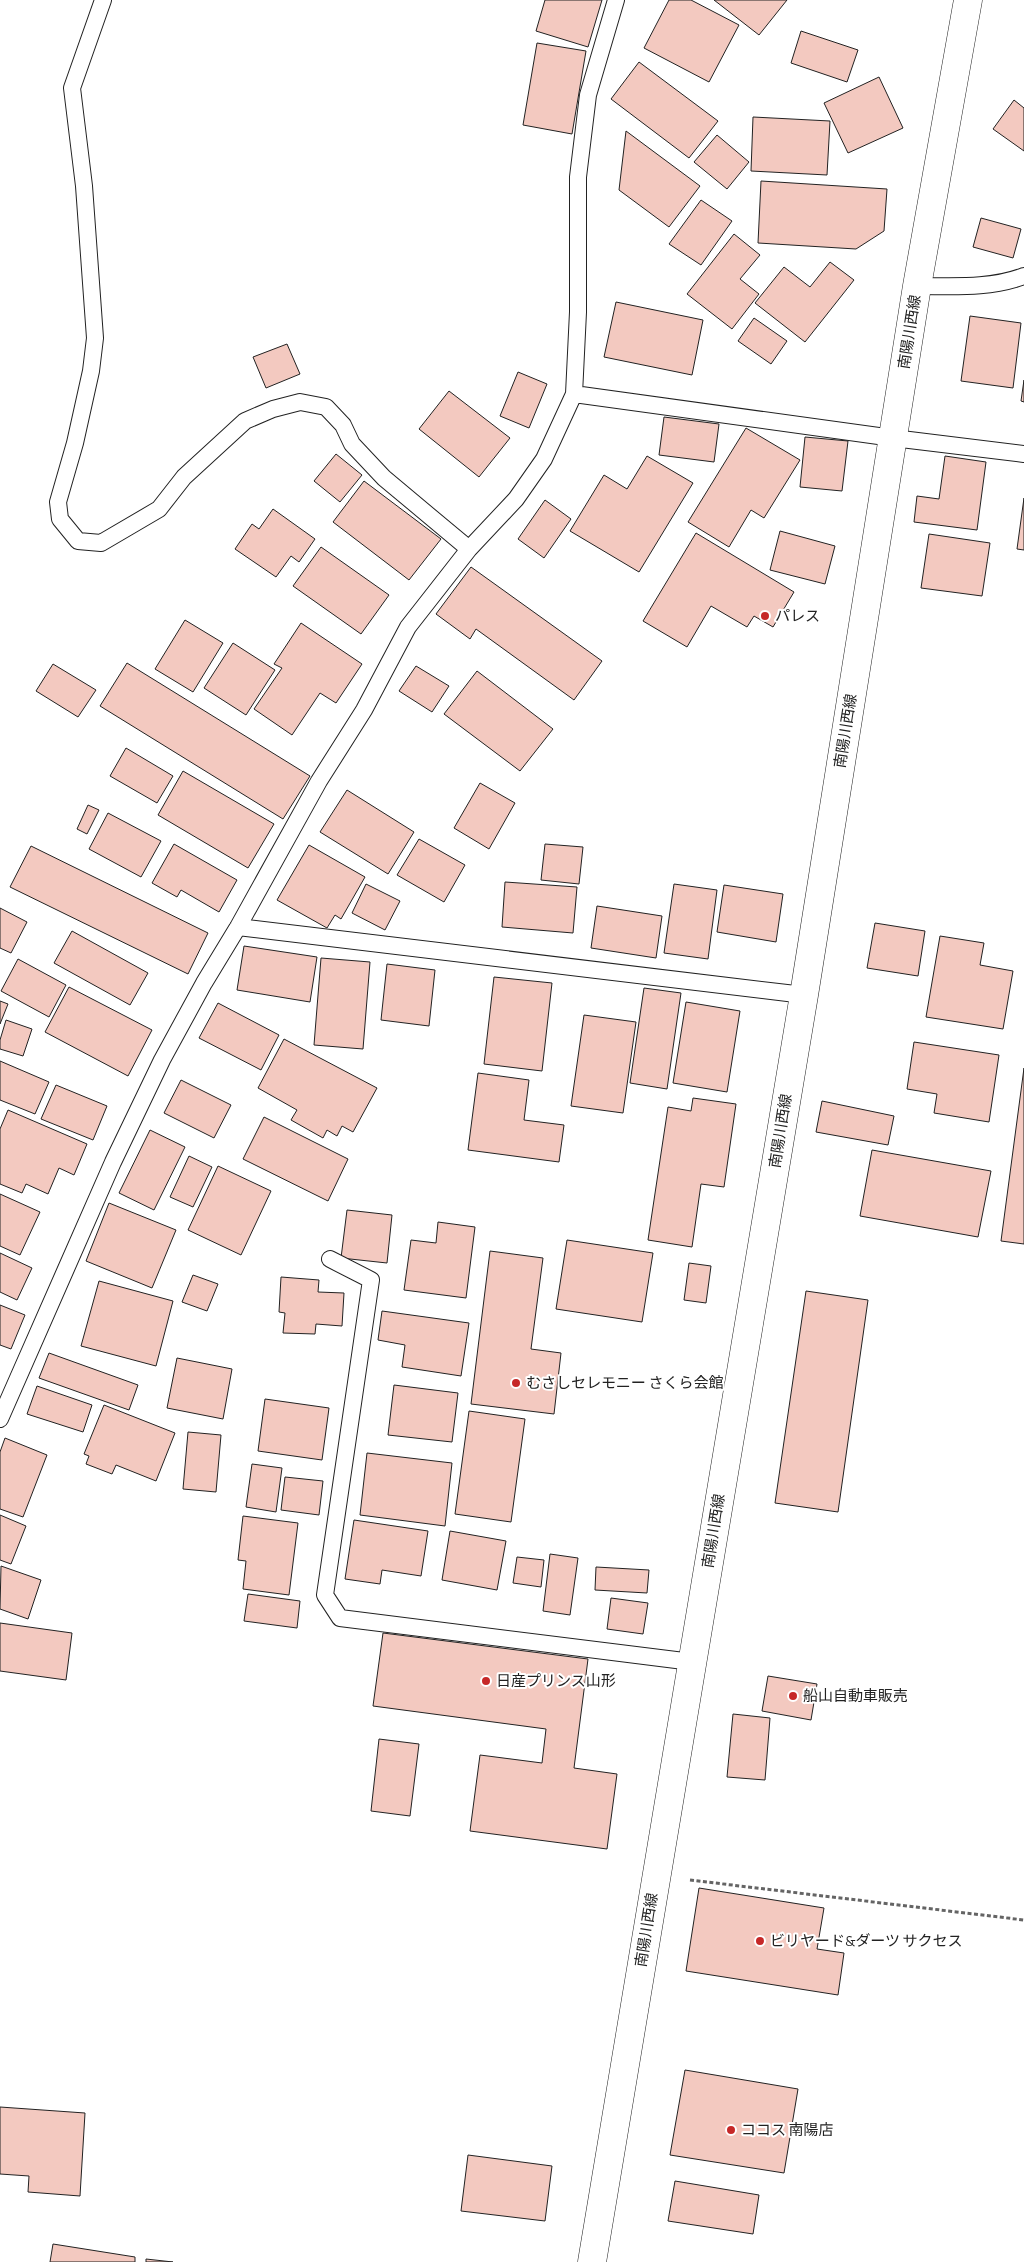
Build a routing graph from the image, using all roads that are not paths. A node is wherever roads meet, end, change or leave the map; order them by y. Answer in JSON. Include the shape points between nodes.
{"nodes":[{"id":1,"x":103,"y":0,"type":"edge"},
{"id":2,"x":616,"y":0,"type":"edge"},
{"id":3,"x":968,"y":0,"type":"edge"},
{"id":4,"x":1024,"y":276,"type":"edge"},
{"id":5,"x":918,"y":286,"type":"junction"},
{"id":6,"x":574,"y":394,"type":"junction"},
{"id":7,"x":893,"y":438,"type":"junction"},
{"id":8,"x":1024,"y":454,"type":"edge"},
{"id":9,"x":469,"y":549,"type":"junction"},
{"id":10,"x":238,"y":927,"type":"junction"},
{"id":11,"x":804,"y":995,"type":"junction"},
{"id":12,"x":330,"y":1259,"type":"dead end"},
{"id":13,"x":0,"y":1420,"type":"edge"},
{"id":14,"x":692,"y":1662,"type":"junction"},
{"id":15,"x":592,"y":2262,"type":"edge"}],
"edges":[{"from":1,"to":9,"type":"lane","via":[[72,88],[84,186],[95,338],[76,442],[58,502],[60,519],[78,542],[101,543],[159,509],[184,476],[245,421],[274,408],[300,402],[326,407],[343,425],[352,444],[384,478]]},
{"from":2,"to":6,"type":"lane","via":[[588,95],[578,177]]},
{"from":3,"to":5,"type":"main road","name":"南陽川西線"},
{"from":4,"to":5,"type":"lane","via":[[985,286]]},
{"from":5,"to":7,"type":"main road","name":"南陽川西線"},
{"from":6,"to":7,"type":"lane"},
{"from":6,"to":9,"type":"lane","via":[[544,459],[516,499]]},
{"from":7,"to":8,"type":"lane"},
{"from":7,"to":11,"type":"main road","name":"南陽川西線"},
{"from":9,"to":10,"type":"lane","via":[[408,627],[364,710],[319,781]]},
{"from":10,"to":11,"type":"lane"},
{"from":10,"to":13,"type":"lane","via":[[162,1060],[113,1162]]},
{"from":11,"to":14,"type":"main road","name":"南陽川西線"},
{"from":12,"to":14,"type":"lane","via":[[371,1280],[325,1595],[340,1618]]},
{"from":14,"to":15,"type":"main road","name":"南陽川西線"}]}
